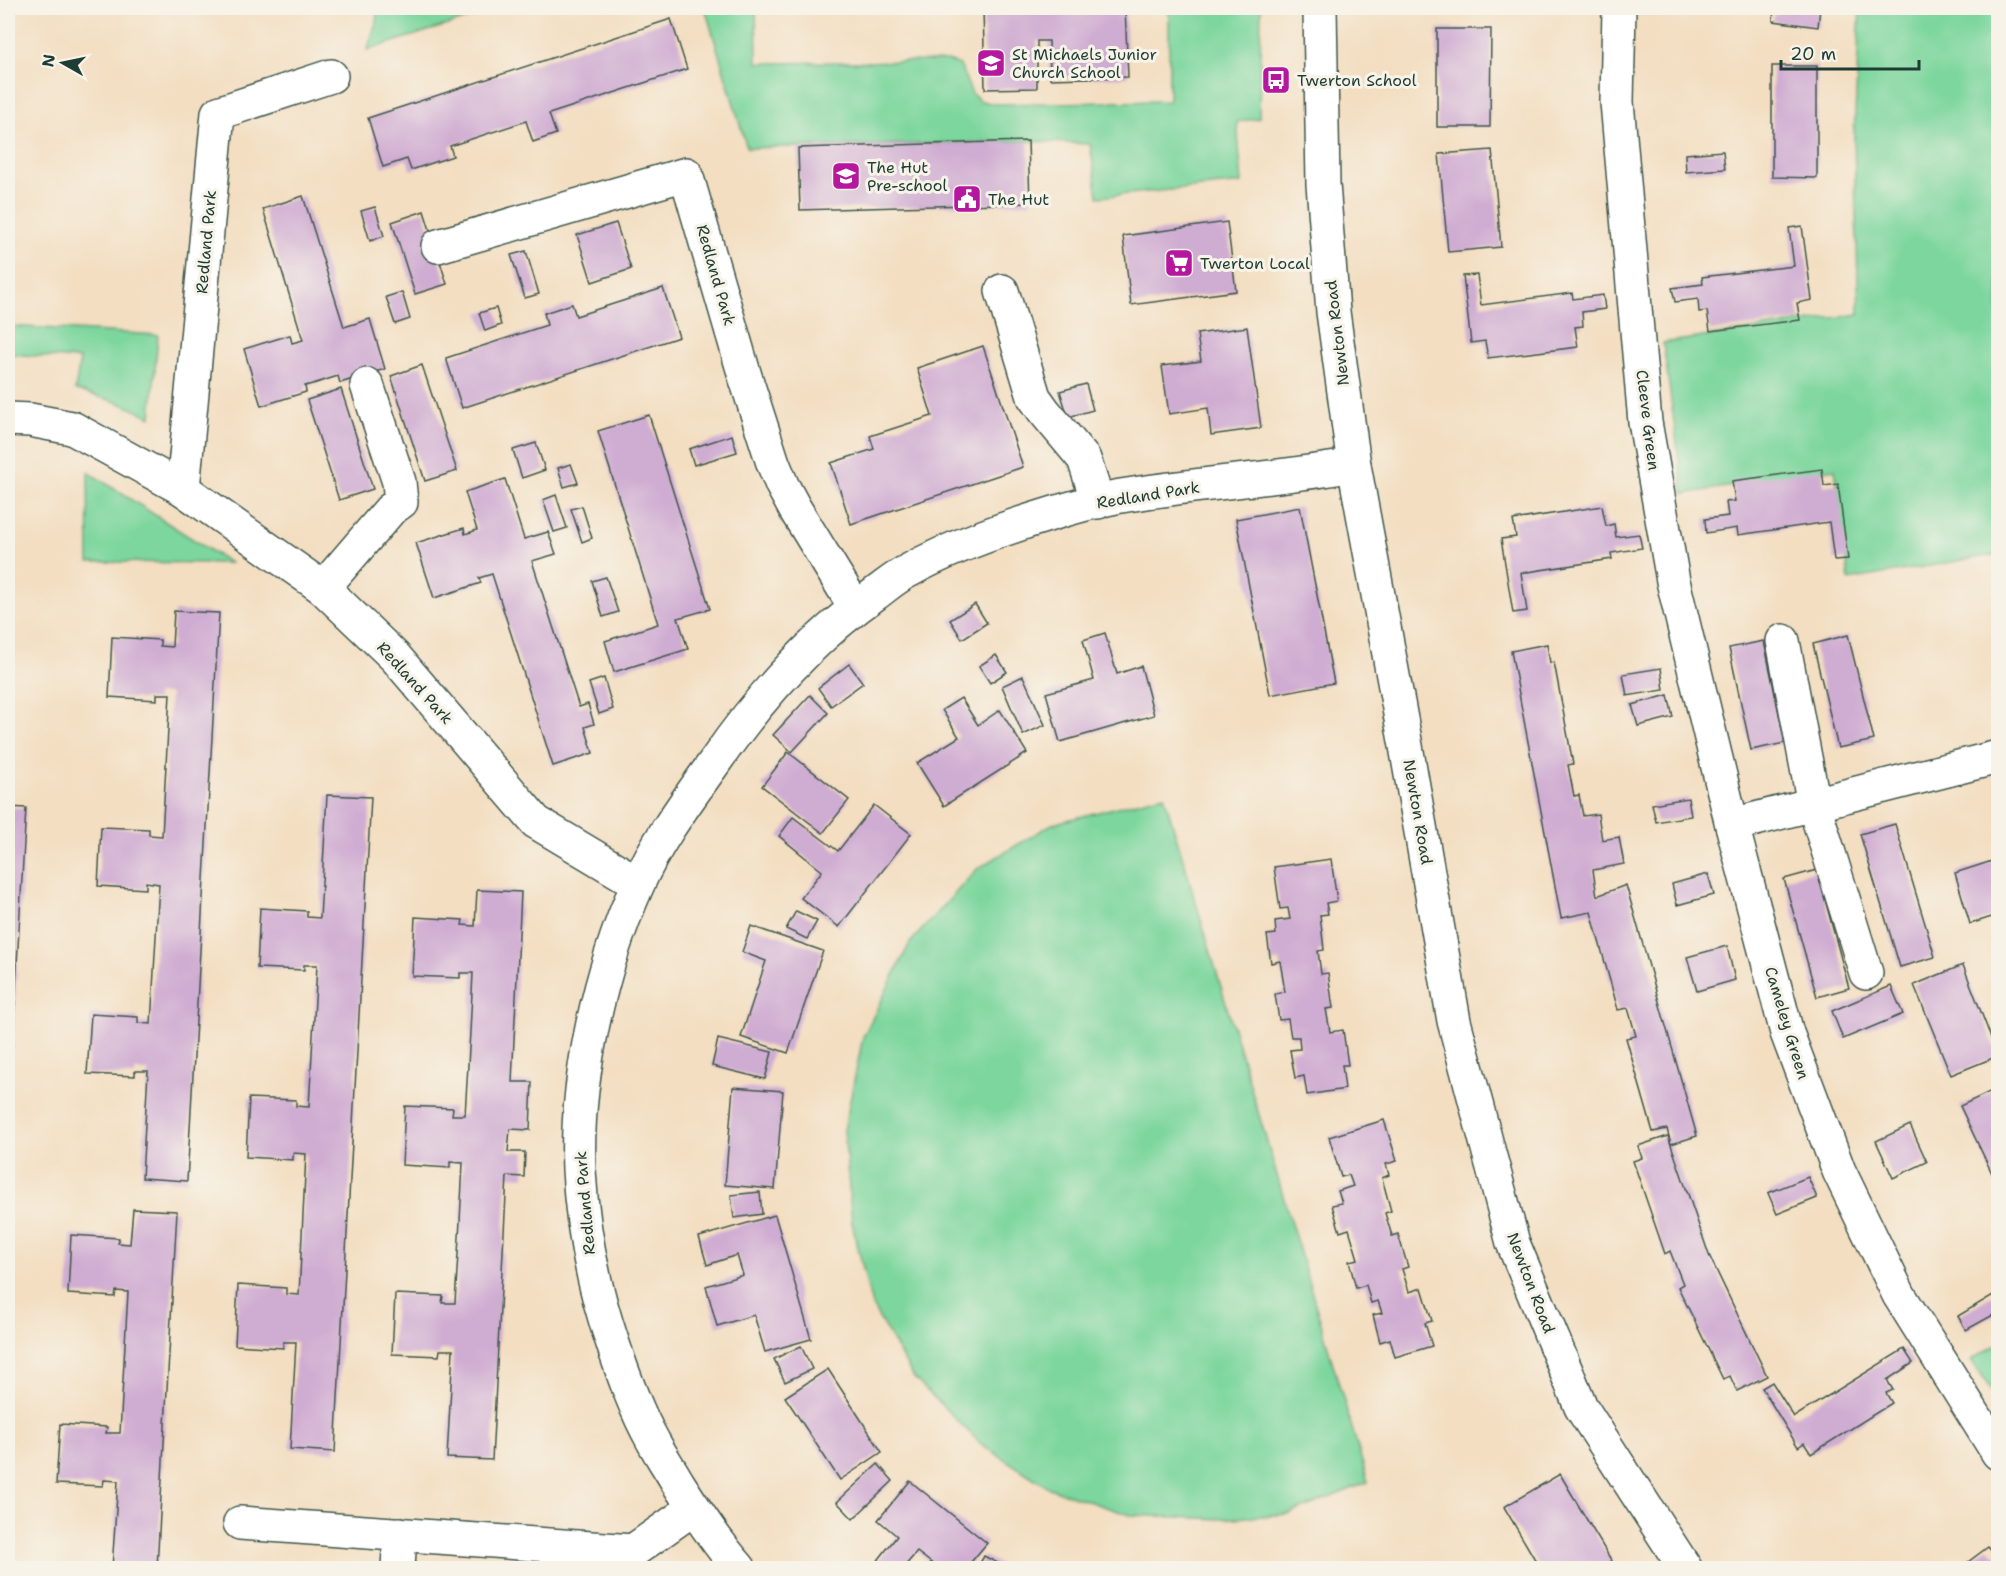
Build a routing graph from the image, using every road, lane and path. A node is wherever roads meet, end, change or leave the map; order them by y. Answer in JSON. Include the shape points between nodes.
{"nodes":[{"id":1,"x":1320,"y":8,"type":"edge"},
{"id":2,"x":1619,"y":8,"type":"edge"},
{"id":3,"x":332,"y":76,"type":"dead end"},
{"id":4,"x":438,"y":246,"type":"dead end"},
{"id":5,"x":1002,"y":291,"type":"dead end"},
{"id":6,"x":367,"y":386,"type":"dead end"},
{"id":7,"x":8,"y":419,"type":"edge"},
{"id":8,"x":1354,"y":465,"type":"junction"},
{"id":9,"x":183,"y":489,"type":"junction"},
{"id":10,"x":1098,"y":502,"type":"junction"},
{"id":11,"x":323,"y":588,"type":"junction"},
{"id":12,"x":855,"y":608,"type":"junction"},
{"id":13,"x":1783,"y":641,"type":"dead end"},
{"id":14,"x":1998,"y":757,"type":"edge"},
{"id":15,"x":1814,"y":805,"type":"junction"},
{"id":16,"x":1732,"y":825,"type":"junction"},
{"id":17,"x":638,"y":883,"type":"junction"},
{"id":18,"x":1866,"y":973,"type":"dead end"},
{"id":19,"x":1998,"y":1453,"type":"edge"},
{"id":20,"x":694,"y":1508,"type":"junction"},
{"id":21,"x":240,"y":1523,"type":"dead end"},
{"id":22,"x":400,"y":1534,"type":"junction"},
{"id":23,"x":398,"y":1569,"type":"edge"},
{"id":24,"x":739,"y":1569,"type":"edge"},
{"id":25,"x":1686,"y":1569,"type":"edge"}],
"edges":[{"from":1,"to":8,"type":"street","name":"Newton Road","via":[[1323,184],[1333,312]]},
{"from":2,"to":16,"type":"street","name":"Cleeve Green","via":[[1617,102],[1645,422],[1673,581]]},
{"from":3,"to":9,"type":"street","name":"Redland Park","via":[[218,113]]},
{"from":4,"to":12,"type":"street","name":"Redland Park","via":[[686,174],[773,463],[795,509]]},
{"from":5,"to":10,"type":"street","via":[[1034,397],[1084,459]]},
{"from":6,"to":11,"type":"street","via":[[399,482],[401,502]]},
{"from":7,"to":9,"type":"street","name":"Redland Park","via":[[72,428]]},
{"from":8,"to":10,"type":"street","name":"Redland Park"},
{"from":8,"to":25,"type":"street","name":"Newton Road","via":[[1454,1021],[1513,1243],[1581,1407]]},
{"from":9,"to":11,"type":"street","name":"Redland Park"},
{"from":10,"to":12,"type":"street","name":"Redland Park","via":[[1023,522],[949,551],[906,572]]},
{"from":11,"to":17,"type":"street","name":"Redland Park","via":[[396,658],[536,822]]},
{"from":12,"to":17,"type":"street","name":"Redland Park","via":[[803,654],[733,734],[661,841]]},
{"from":13,"to":15,"type":"street"},
{"from":14,"to":15,"type":"street"},
{"from":15,"to":16,"type":"street"},
{"from":15,"to":18,"type":"street"},
{"from":16,"to":19,"type":"street","name":"Cameley Green","via":[[1787,1033],[1839,1172],[1899,1295]]},
{"from":17,"to":20,"type":"street","name":"Redland Park","via":[[595,1012],[579,1126],[579,1171],[592,1269],[624,1379],[652,1440]]},
{"from":20,"to":22,"type":"street","via":[[633,1551]]},
{"from":20,"to":24,"type":"street","name":"Redland Park"},
{"from":21,"to":22,"type":"street"},
{"from":22,"to":23,"type":"street"}]}
